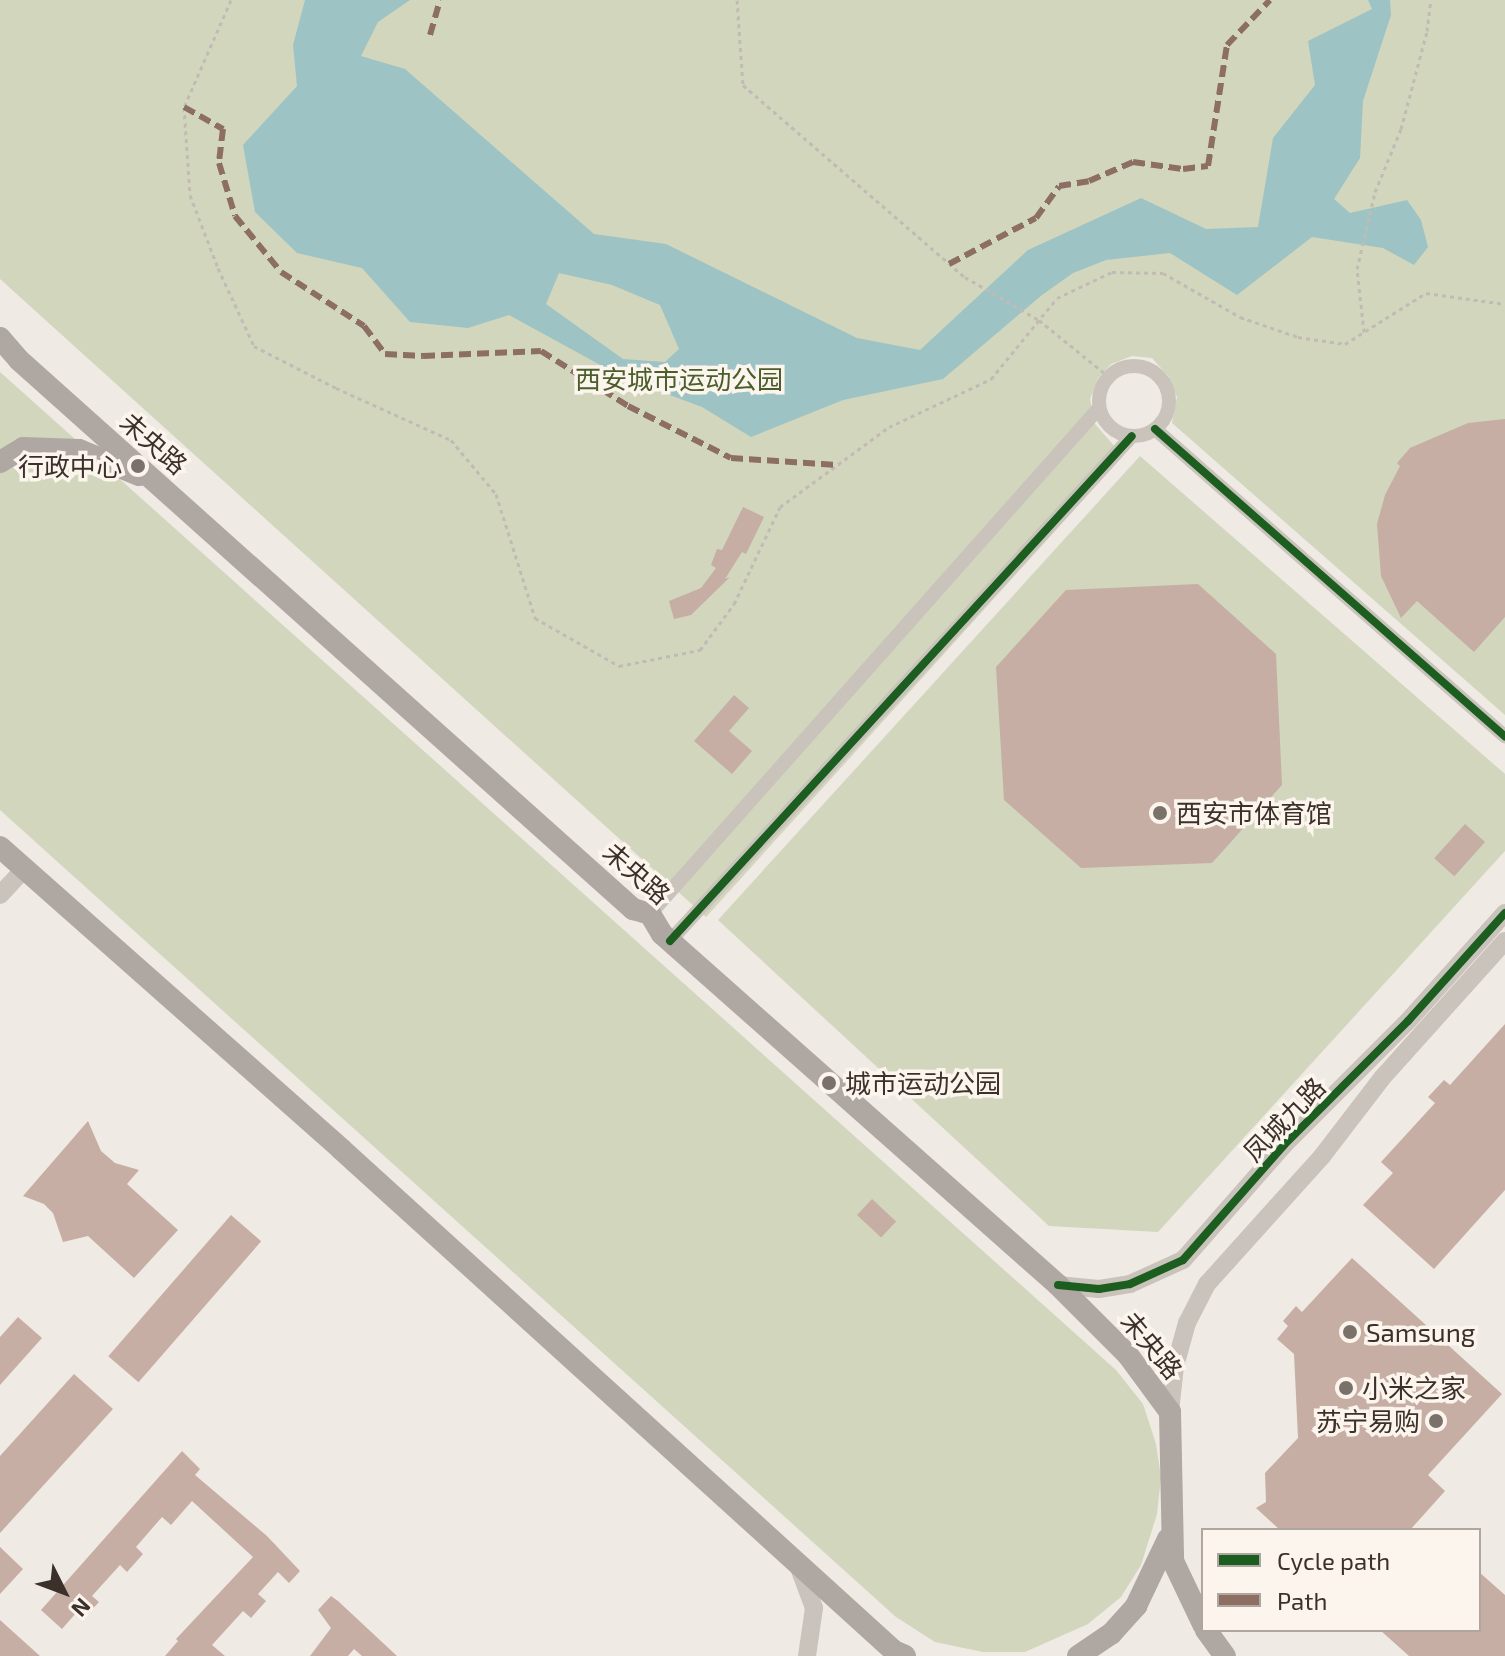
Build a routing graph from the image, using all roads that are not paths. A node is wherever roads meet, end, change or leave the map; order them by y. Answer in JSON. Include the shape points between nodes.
{"nodes":[{"id":1,"x":0,"y":338,"type":"edge"},
{"id":2,"x":1099,"y":408,"type":"junction"},
{"id":3,"x":1155,"y":429,"type":"junction"},
{"id":4,"x":1132,"y":436,"type":"junction"},
{"id":5,"x":0,"y":462,"type":"edge"},
{"id":6,"x":158,"y":484,"type":"junction"},
{"id":7,"x":1505,"y":736,"type":"edge"},
{"id":8,"x":0,"y":847,"type":"edge"},
{"id":9,"x":25,"y":868,"type":"junction"},
{"id":10,"x":0,"y":895,"type":"edge"},
{"id":11,"x":1505,"y":913,"type":"edge"},
{"id":12,"x":650,"y":914,"type":"junction"},
{"id":13,"x":670,"y":941,"type":"junction"},
{"id":14,"x":1505,"y":941,"type":"edge"},
{"id":15,"x":1058,"y":1285,"type":"junction"},
{"id":16,"x":1170,"y":1412,"type":"junction"},
{"id":17,"x":1175,"y":1523,"type":"junction"},
{"id":18,"x":797,"y":1563,"type":"junction"},
{"id":19,"x":1201,"y":1620,"type":"edge"},
{"id":20,"x":1207,"y":1632,"type":"edge"},
{"id":21,"x":807,"y":1656,"type":"edge"},
{"id":22,"x":905,"y":1656,"type":"edge"},
{"id":23,"x":1078,"y":1656,"type":"edge"},
{"id":24,"x":1225,"y":1656,"type":"edge"}],
"edges":[{"from":1,"to":6,"type":"main road","name":"未央路"},
{"from":2,"to":3,"type":"street","via":[[1108,376],[1128,366],[1150,369],[1169,398]]},
{"from":2,"to":4,"type":"street","via":[[1111,428]]},
{"from":2,"to":12,"type":"street"},
{"from":3,"to":4,"type":"street"},
{"from":3,"to":7,"type":"street"},
{"from":4,"to":13,"type":"street"},
{"from":5,"to":6,"type":"main road","via":[[23,448],[79,450]]},
{"from":6,"to":12,"type":"main road","name":"未央路","via":[[633,909]]},
{"from":8,"to":9,"type":"main road"},
{"from":9,"to":10,"type":"street"},
{"from":9,"to":18,"type":"main road"},
{"from":11,"to":15,"type":"street","name":"凤城九路","via":[[1408,1021],[1284,1145],[1183,1260],[1130,1284],[1099,1289]]},
{"from":12,"to":13,"type":"main road","name":"未央路"},
{"from":13,"to":15,"type":"main road","name":"未央路"},
{"from":14,"to":16,"type":"street","name":"凤城九路","via":[[1207,1284],[1187,1323]]},
{"from":15,"to":16,"type":"main road","name":"未央路","via":[[1128,1355]]},
{"from":16,"to":17,"type":"main road","name":"未央路"},
{"from":17,"to":19,"type":"main road","name":"未央路","via":[[1173,1561]]},
{"from":17,"to":23,"type":"main road","via":[[1136,1606],[1111,1634]]},
{"from":18,"to":21,"type":"street","via":[[814,1608]]},
{"from":18,"to":22,"type":"main road"},
{"from":20,"to":24,"type":"main road"}]}
